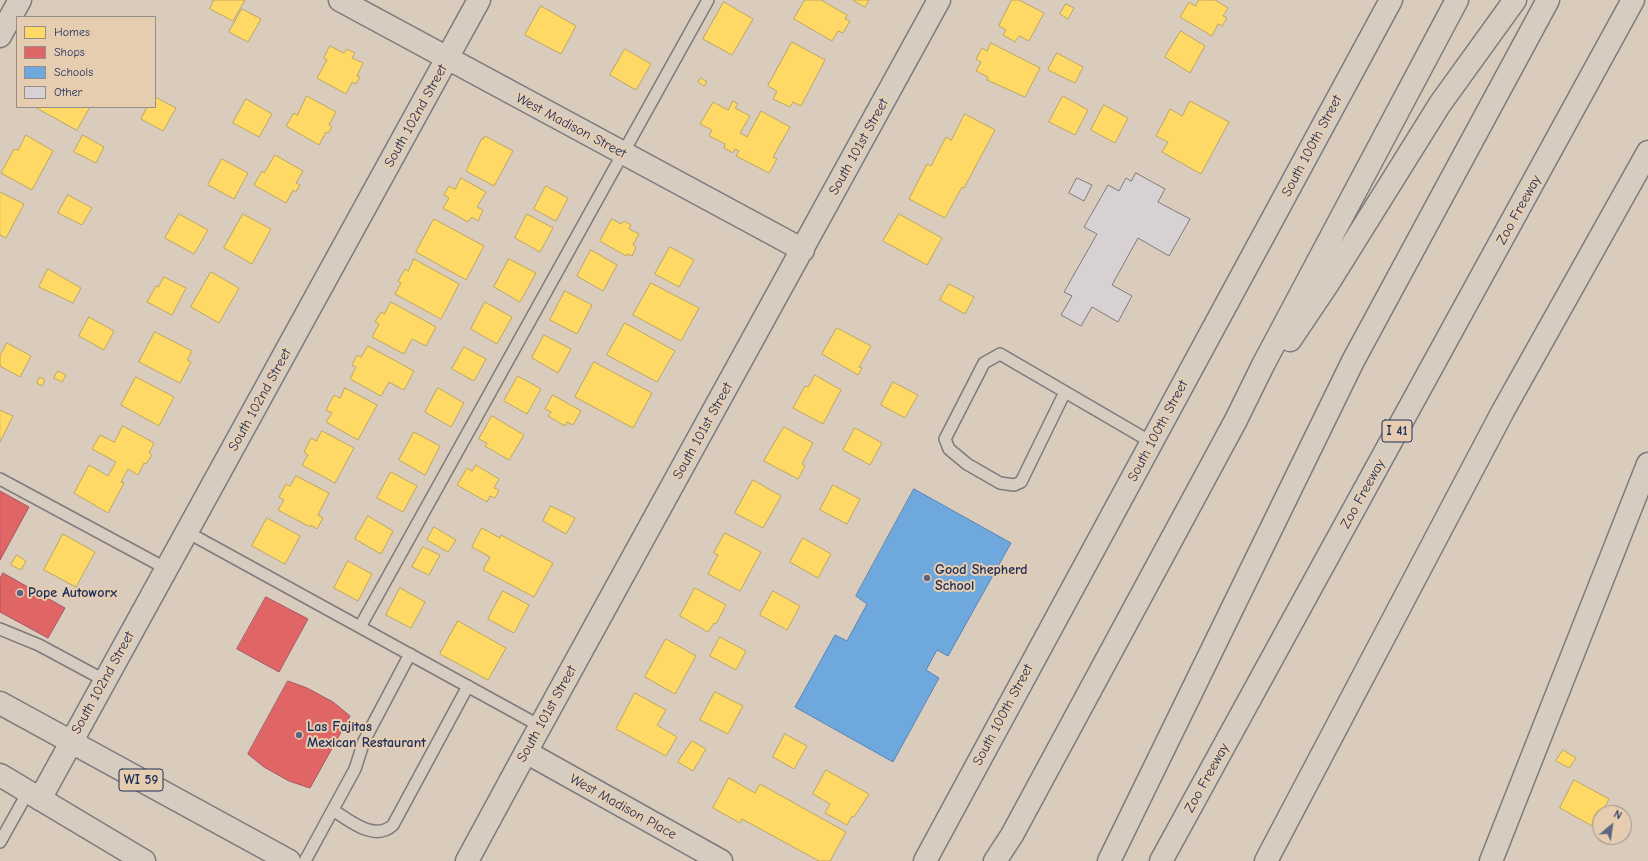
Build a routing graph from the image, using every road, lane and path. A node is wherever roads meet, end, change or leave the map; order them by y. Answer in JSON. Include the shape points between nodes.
{"nodes":[{"id":1,"x":20,"y":0,"type":"edge"},
{"id":2,"x":340,"y":0,"type":"edge"},
{"id":3,"x":479,"y":0,"type":"edge"},
{"id":4,"x":708,"y":0,"type":"edge"},
{"id":5,"x":939,"y":0,"type":"edge"},
{"id":6,"x":1391,"y":0,"type":"edge"},
{"id":7,"x":1457,"y":0,"type":"edge"},
{"id":8,"x":1515,"y":0,"type":"edge"},
{"id":9,"x":1548,"y":0,"type":"edge"},
{"id":10,"x":1633,"y":0,"type":"edge"},
{"id":11,"x":0,"y":36,"type":"edge"},
{"id":12,"x":447,"y":59,"type":"junction"},
{"id":13,"x":1648,"y":152,"type":"edge"},
{"id":14,"x":624,"y":154,"type":"junction"},
{"id":15,"x":803,"y":250,"type":"junction"},
{"id":16,"x":1065,"y":392,"type":"junction"},
{"id":17,"x":1236,"y":420,"type":"junction"},
{"id":18,"x":1151,"y":442,"type":"junction"},
{"id":19,"x":1648,"y":464,"type":"edge"},
{"id":20,"x":0,"y":479,"type":"edge"},
{"id":21,"x":187,"y":532,"type":"junction"},
{"id":22,"x":167,"y":569,"type":"junction"},
{"id":23,"x":360,"y":627,"type":"junction"},
{"id":24,"x":0,"y":629,"type":"edge"},
{"id":25,"x":410,"y":654,"type":"junction"},
{"id":26,"x":104,"y":680,"type":"junction"},
{"id":27,"x":468,"y":686,"type":"junction"},
{"id":28,"x":0,"y":703,"type":"edge"},
{"id":29,"x":540,"y":726,"type":"junction"},
{"id":30,"x":70,"y":742,"type":"junction"},
{"id":31,"x":526,"y":752,"type":"junction"},
{"id":32,"x":0,"y":775,"type":"edge"},
{"id":33,"x":34,"y":795,"type":"junction"},
{"id":34,"x":333,"y":810,"type":"junction"},
{"id":35,"x":1012,"y":835,"type":"junction"},
{"id":36,"x":0,"y":842,"type":"edge"},
{"id":37,"x":144,"y":861,"type":"edge"},
{"id":38,"x":289,"y":861,"type":"edge"},
{"id":39,"x":305,"y":861,"type":"edge"},
{"id":40,"x":467,"y":861,"type":"edge"},
{"id":41,"x":721,"y":861,"type":"edge"},
{"id":42,"x":925,"y":861,"type":"edge"},
{"id":43,"x":995,"y":861,"type":"edge"},
{"id":44,"x":1004,"y":861,"type":"edge"},
{"id":45,"x":1109,"y":861,"type":"edge"},
{"id":46,"x":1161,"y":861,"type":"edge"},
{"id":47,"x":1266,"y":861,"type":"edge"},
{"id":48,"x":1491,"y":861,"type":"edge"}],
"edges":[{"from":1,"to":11,"type":"main road"},
{"from":2,"to":12,"type":"main road","name":"West Madison Street"},
{"from":3,"to":12,"type":"main road","name":"South 102nd Street"},
{"from":4,"to":14,"type":"lane"},
{"from":5,"to":15,"type":"main road","name":"South 101st Street"},
{"from":6,"to":18,"type":"main road","name":"South 100th Street"},
{"from":7,"to":17,"type":"main road"},
{"from":8,"to":17,"type":"main road","via":[[1440,104],[1329,282]]},
{"from":9,"to":45,"type":"main road","via":[[1353,361]]},
{"from":10,"to":46,"type":"main road","name":"Zoo Freeway","number":"I 41"},
{"from":12,"to":14,"type":"main road","name":"West Madison Street"},
{"from":12,"to":21,"type":"main road","name":"South 102nd Street"},
{"from":13,"to":47,"type":"main road","via":[[1503,411]]},
{"from":14,"to":15,"type":"main road","name":"West Madison Street"},
{"from":14,"to":23,"type":"lane"},
{"from":15,"to":29,"type":"main road","name":"South 101st Street"},
{"from":16,"to":16,"type":"lane","via":[[1021,482],[1014,485],[1000,483],[967,464],[949,449],[945,439],[984,363],[1000,354]]},
{"from":16,"to":18,"type":"lane"},
{"from":17,"to":35,"type":"main road"},
{"from":18,"to":42,"type":"main road","name":"South 100th Street"},
{"from":19,"to":48,"type":"main road"},
{"from":20,"to":22,"type":"lane"},
{"from":21,"to":22,"type":"main road","name":"South 102nd Street"},
{"from":21,"to":23,"type":"lane"},
{"from":22,"to":26,"type":"main road","name":"South 102nd Street"},
{"from":23,"to":25,"type":"lane"},
{"from":24,"to":26,"type":"lane","via":[[39,645]]},
{"from":25,"to":27,"type":"lane"},
{"from":25,"to":34,"type":"lane","via":[[364,741],[355,769]]},
{"from":26,"to":30,"type":"main road","name":"South 102nd Street"},
{"from":27,"to":29,"type":"lane"},
{"from":27,"to":34,"type":"lane","via":[[394,825],[388,831],[379,832],[359,827]]},
{"from":28,"to":30,"type":"main road","number":"WI 59"},
{"from":29,"to":31,"type":"main road","name":"South 101st Street"},
{"from":30,"to":33,"type":"main road","name":"South 102nd Street"},
{"from":30,"to":38,"type":"main road","number":"WI 59"},
{"from":31,"to":40,"type":"main road","name":"South 101st Street"},
{"from":31,"to":41,"type":"main road","name":"West Madison Place"},
{"from":32,"to":33,"type":"main road"},
{"from":33,"to":36,"type":"lane"},
{"from":33,"to":37,"type":"main road"},
{"from":34,"to":39,"type":"lane"},
{"from":35,"to":43,"type":"main road"},
{"from":35,"to":44,"type":"main road"}]}
